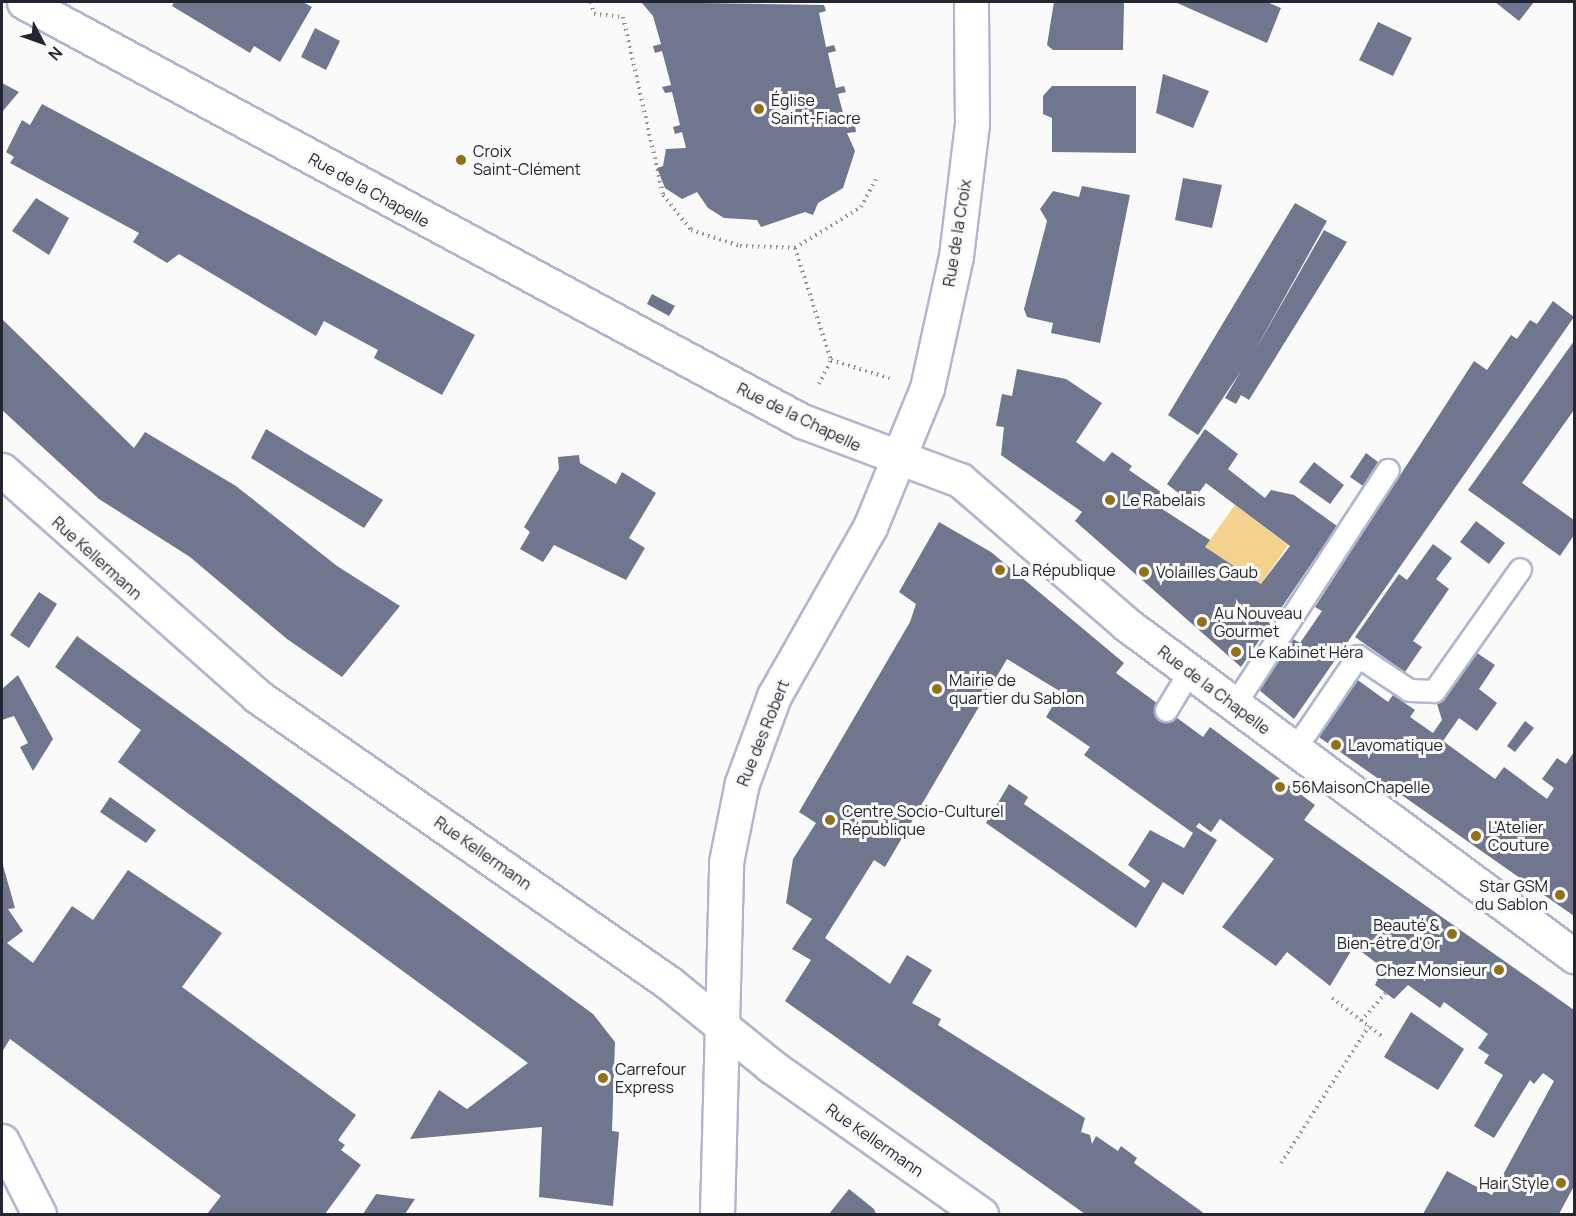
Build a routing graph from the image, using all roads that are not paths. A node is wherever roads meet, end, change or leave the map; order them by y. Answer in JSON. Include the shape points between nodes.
{"nodes":[{"id":1,"x":24,"y":2,"type":"edge"},
{"id":2,"x":971,"y":2,"type":"edge"},
{"id":3,"x":899,"y":457,"type":"junction"},
{"id":4,"x":2,"y":470,"type":"edge"},
{"id":5,"x":1388,"y":470,"type":"dead end"},
{"id":6,"x":1520,"y":569,"type":"dead end"},
{"id":7,"x":1189,"y":672,"type":"junction"},
{"id":8,"x":1233,"y":705,"type":"junction"},
{"id":9,"x":1166,"y":710,"type":"dead end"},
{"id":10,"x":1294,"y":750,"type":"junction"},
{"id":11,"x":1575,"y":956,"type":"edge"},
{"id":12,"x":722,"y":1023,"type":"junction"},
{"id":13,"x":2,"y":1141,"type":"edge"},
{"id":14,"x":39,"y":1215,"type":"edge"},
{"id":15,"x":717,"y":1215,"type":"edge"},
{"id":16,"x":981,"y":1215,"type":"edge"}],
"edges":[{"from":1,"to":3,"type":"street","name":"Rue de la Chapelle","via":[[802,421]]},
{"from":2,"to":3,"type":"street","name":"Rue de la Croix","via":[[972,124],[956,256],[927,388]]},
{"from":3,"to":7,"type":"street","name":"Rue de la Chapelle","via":[[960,480]]},
{"from":3,"to":12,"type":"street","name":"Rue des Robert","via":[[870,527],[774,696],[742,783],[726,862]]},
{"from":4,"to":12,"type":"street","name":"Rue Kellermann","via":[[257,696]]},
{"from":5,"to":8,"type":"lane"},
{"from":6,"to":10,"type":"lane","via":[[1434,691],[1409,690],[1358,656]]},
{"from":7,"to":8,"type":"street","name":"Rue de la Chapelle"},
{"from":7,"to":9,"type":"lane"},
{"from":8,"to":10,"type":"street","name":"Rue de la Chapelle"},
{"from":10,"to":11,"type":"street","name":"Rue de la Chapelle"},
{"from":12,"to":15,"type":"street","name":"Rue des Robert"},
{"from":12,"to":16,"type":"street","name":"Rue Kellermann","via":[[771,1066]]},
{"from":13,"to":14,"type":"street"}]}
